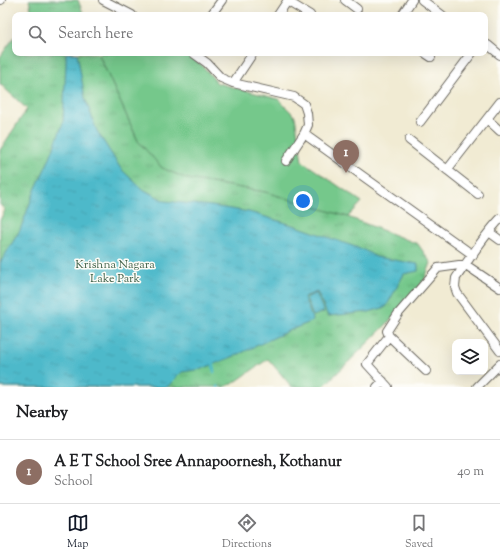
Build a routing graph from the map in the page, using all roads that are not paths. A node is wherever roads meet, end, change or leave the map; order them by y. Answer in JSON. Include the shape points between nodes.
{"nodes":[{"id":1,"x":103,"y":0,"type":"edge"},
{"id":2,"x":222,"y":0,"type":"edge"},
{"id":3,"x":287,"y":0,"type":"edge"},
{"id":4,"x":345,"y":0,"type":"edge"},
{"id":5,"x":412,"y":0,"type":"edge"},
{"id":6,"x":422,"y":0,"type":"edge"},
{"id":7,"x":357,"y":8,"type":"dead end"},
{"id":8,"x":126,"y":12,"type":"edge"},
{"id":9,"x":213,"y":12,"type":"edge"},
{"id":10,"x":280,"y":12,"type":"edge"},
{"id":11,"x":305,"y":12,"type":"edge"},
{"id":12,"x":404,"y":12,"type":"edge"},
{"id":13,"x":438,"y":12,"type":"edge"},
{"id":14,"x":488,"y":45,"type":"edge"},
{"id":15,"x":500,"y":55,"type":"edge"},
{"id":16,"x":197,"y":56,"type":"edge"},
{"id":17,"x":251,"y":56,"type":"edge"},
{"id":18,"x":470,"y":56,"type":"edge"},
{"id":19,"x":233,"y":83,"type":"junction"},
{"id":20,"x":500,"y":102,"type":"edge"},
{"id":21,"x":486,"y":119,"type":"junction"},
{"id":22,"x":420,"y":122,"type":"dead end"},
{"id":23,"x":500,"y":130,"type":"edge"},
{"id":24,"x":304,"y":134,"type":"junction"},
{"id":25,"x":409,"y":140,"type":"dead end"},
{"id":26,"x":286,"y":161,"type":"dead end"},
{"id":27,"x":447,"y":170,"type":"junction"},
{"id":28,"x":478,"y":194,"type":"dead end"},
{"id":29,"x":500,"y":219,"type":"edge"},
{"id":30,"x":488,"y":232,"type":"junction"},
{"id":31,"x":500,"y":240,"type":"edge"},
{"id":32,"x":473,"y":255,"type":"junction"},
{"id":33,"x":462,"y":265,"type":"junction"},
{"id":34,"x":499,"y":285,"type":"edge"},
{"id":35,"x":389,"y":336,"type":"junction"},
{"id":36,"x":500,"y":351,"type":"edge"},
{"id":37,"x":500,"y":364,"type":"edge"},
{"id":38,"x":426,"y":371,"type":"dead end"},
{"id":39,"x":383,"y":385,"type":"edge"},
{"id":40,"x":477,"y":387,"type":"edge"}],
"edges":[{"from":1,"to":8,"type":"street"},
{"from":2,"to":9,"type":"street"},
{"from":3,"to":10,"type":"street"},
{"from":3,"to":11,"type":"street"},
{"from":4,"to":7,"type":"street"},
{"from":5,"to":12,"type":"street"},
{"from":6,"to":13,"type":"street"},
{"from":14,"to":15,"type":"street"},
{"from":16,"to":19,"type":"street","via":[[220,78]]},
{"from":17,"to":19,"type":"street"},
{"from":18,"to":22,"type":"street"},
{"from":19,"to":24,"type":"street","via":[[294,97],[304,104],[308,125]]},
{"from":20,"to":21,"type":"street"},
{"from":21,"to":23,"type":"street"},
{"from":21,"to":27,"type":"street"},
{"from":24,"to":26,"type":"street"},
{"from":24,"to":32,"type":"street"},
{"from":25,"to":27,"type":"street"},
{"from":27,"to":28,"type":"street"},
{"from":29,"to":30,"type":"street"},
{"from":30,"to":31,"type":"street"},
{"from":30,"to":32,"type":"street"},
{"from":32,"to":33,"type":"street"},
{"from":33,"to":34,"type":"street"},
{"from":33,"to":35,"type":"street","via":[[438,268],[398,314],[388,329]]},
{"from":33,"to":36,"type":"street","via":[[456,278],[457,293]]},
{"from":35,"to":38,"type":"street"},
{"from":35,"to":39,"type":"street","via":[[366,364]]},
{"from":37,"to":40,"type":"street"}]}
